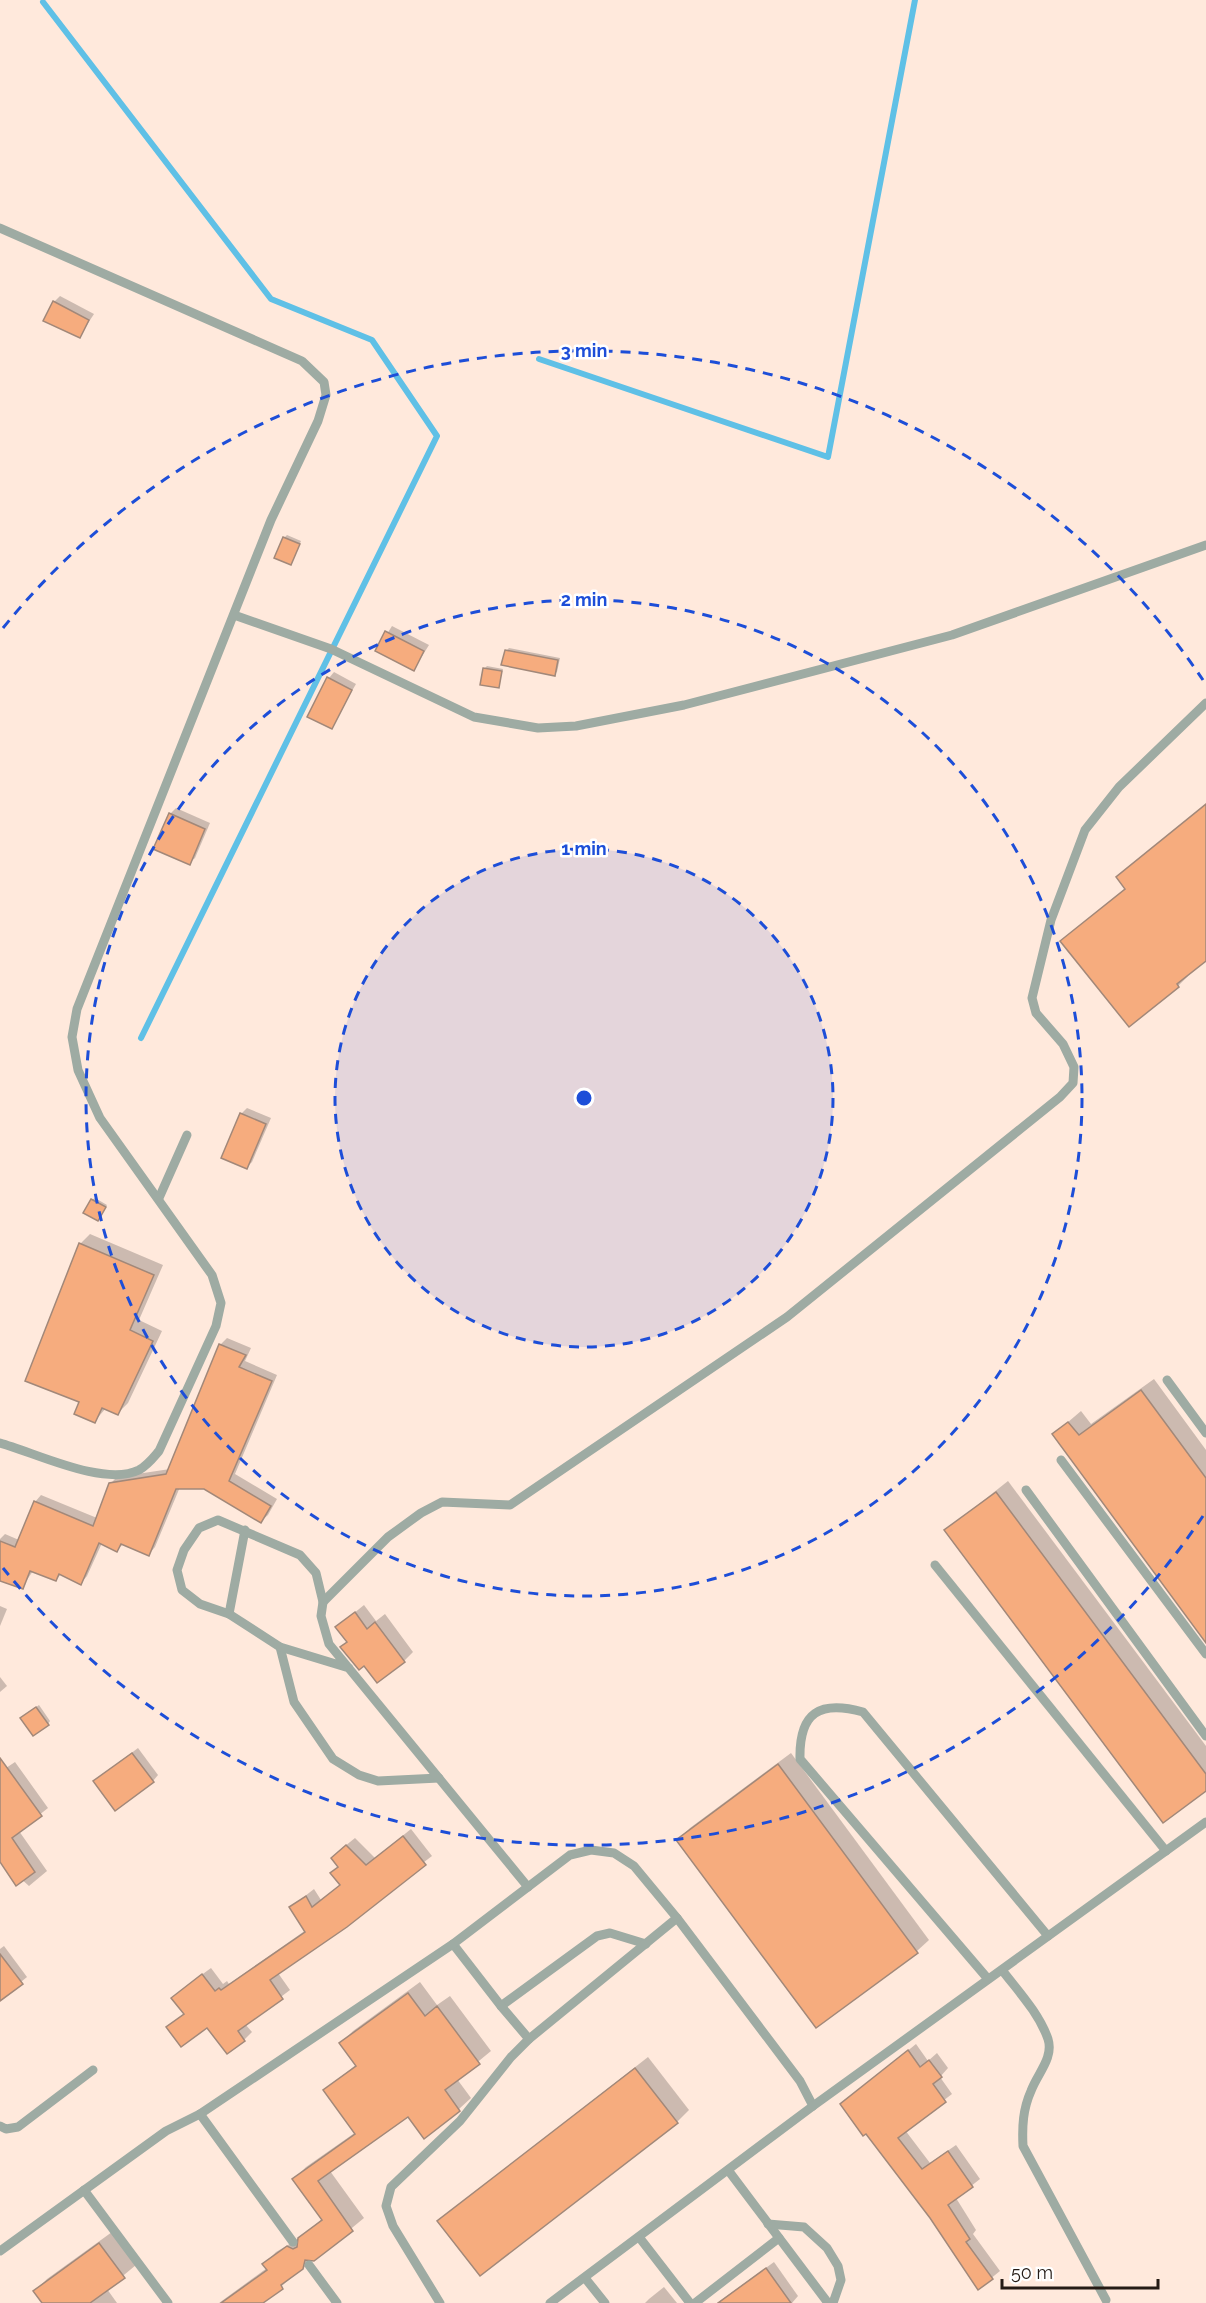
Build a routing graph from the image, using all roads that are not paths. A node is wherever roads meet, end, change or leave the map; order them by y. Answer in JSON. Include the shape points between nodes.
{"nodes":[{"id":1,"x":0,"y":228,"type":"edge"},
{"id":2,"x":1206,"y":545,"type":"edge"},
{"id":3,"x":234,"y":615,"type":"junction"},
{"id":4,"x":1206,"y":703,"type":"edge"},
{"id":5,"x":187,"y":1135,"type":"dead end"},
{"id":6,"x":159,"y":1198,"type":"junction"},
{"id":7,"x":1167,"y":1380,"type":"dead end"},
{"id":8,"x":1206,"y":1433,"type":"edge"},
{"id":9,"x":0,"y":1443,"type":"edge"},
{"id":10,"x":1061,"y":1460,"type":"dead end"},
{"id":11,"x":1026,"y":1490,"type":"dead end"},
{"id":12,"x":245,"y":1530,"type":"junction"},
{"id":13,"x":935,"y":1565,"type":"dead end"},
{"id":14,"x":323,"y":1602,"type":"junction"},
{"id":15,"x":229,"y":1614,"type":"junction"},
{"id":16,"x":280,"y":1647,"type":"junction"},
{"id":17,"x":1206,"y":1654,"type":"edge"},
{"id":18,"x":349,"y":1668,"type":"junction"},
{"id":19,"x":1206,"y":1736,"type":"edge"},
{"id":20,"x":439,"y":1778,"type":"junction"},
{"id":21,"x":1206,"y":1822,"type":"edge"},
{"id":22,"x":1166,"y":1851,"type":"junction"},
{"id":23,"x":528,"y":1887,"type":"junction"},
{"id":24,"x":677,"y":1917,"type":"junction"},
{"id":25,"x":1048,"y":1936,"type":"junction"},
{"id":26,"x":453,"y":1944,"type":"junction"},
{"id":27,"x":646,"y":1944,"type":"junction"},
{"id":28,"x":1002,"y":1970,"type":"junction"},
{"id":29,"x":988,"y":1979,"type":"junction"},
{"id":30,"x":501,"y":2006,"type":"junction"},
{"id":31,"x":528,"y":2039,"type":"junction"},
{"id":32,"x":93,"y":2070,"type":"dead end"},
{"id":33,"x":813,"y":2106,"type":"junction"},
{"id":34,"x":200,"y":2114,"type":"junction"},
{"id":35,"x":0,"y":2126,"type":"edge"},
{"id":36,"x":728,"y":2170,"type":"junction"},
{"id":37,"x":84,"y":2190,"type":"junction"},
{"id":38,"x":768,"y":2224,"type":"junction"},
{"id":39,"x":639,"y":2237,"type":"junction"},
{"id":40,"x":779,"y":2238,"type":"junction"},
{"id":41,"x":293,"y":2242,"type":"dead end"},
{"id":42,"x":0,"y":2251,"type":"edge"},
{"id":43,"x":309,"y":2265,"type":"dead end"},
{"id":44,"x":585,"y":2278,"type":"junction"},
{"id":45,"x":1106,"y":2300,"type":"dead end"},
{"id":46,"x":168,"y":2303,"type":"edge"},
{"id":47,"x":337,"y":2303,"type":"edge"},
{"id":48,"x":440,"y":2303,"type":"edge"},
{"id":49,"x":550,"y":2303,"type":"edge"},
{"id":50,"x":605,"y":2303,"type":"edge"},
{"id":51,"x":690,"y":2303,"type":"edge"},
{"id":52,"x":695,"y":2303,"type":"edge"},
{"id":53,"x":828,"y":2303,"type":"edge"},
{"id":54,"x":833,"y":2303,"type":"edge"}],
"edges":[{"from":1,"to":3,"type":"lane","via":[[302,361],[324,382],[326,395],[318,421],[271,520]]},
{"from":2,"to":3,"type":"lane","via":[[952,635],[684,705],[576,726],[547,728],[474,717],[331,649]]},
{"from":3,"to":6,"type":"lane","via":[[77,1009],[72,1037],[78,1070],[100,1118]]},
{"from":4,"to":14,"type":"lane","via":[[1119,787],[1085,830],[1051,920],[1032,998],[1036,1013],[1063,1044],[1074,1067],[1073,1083],[1060,1097],[787,1317],[510,1505],[442,1502],[421,1513],[388,1537]]},
{"from":5,"to":6,"type":"lane"},
{"from":6,"to":9,"type":"lane","via":[[212,1275],[221,1303],[216,1326],[159,1451],[137,1471],[104,1475]]},
{"from":7,"to":8,"type":"lane"},
{"from":10,"to":17,"type":"lane"},
{"from":11,"to":19,"type":"lane"},
{"from":12,"to":14,"type":"lane","via":[[300,1555],[316,1573]]},
{"from":12,"to":15,"type":"lane"},
{"from":12,"to":15,"type":"lane","via":[[218,1520],[200,1528],[184,1550],[177,1570],[182,1590],[200,1604]]},
{"from":13,"to":22,"type":"lane"},
{"from":14,"to":18,"type":"lane","via":[[321,1617],[329,1644]]},
{"from":15,"to":16,"type":"lane"},
{"from":16,"to":18,"type":"lane"},
{"from":16,"to":20,"type":"lane","via":[[294,1702],[333,1759],[378,1781]]},
{"from":18,"to":20,"type":"lane"},
{"from":20,"to":23,"type":"lane"},
{"from":21,"to":22,"type":"lane"},
{"from":22,"to":25,"type":"lane"},
{"from":23,"to":24,"type":"lane","via":[[570,1856],[591,1850],[614,1853],[634,1866]]},
{"from":23,"to":26,"type":"lane"},
{"from":24,"to":27,"type":"lane"},
{"from":24,"to":33,"type":"lane","via":[[800,2081]]},
{"from":25,"to":28,"type":"lane"},
{"from":25,"to":29,"type":"lane","via":[[863,1712],[845,1707],[823,1708],[805,1721],[800,1759]]},
{"from":26,"to":30,"type":"lane"},
{"from":26,"to":34,"type":"lane"},
{"from":27,"to":30,"type":"lane","via":[[610,1934],[597,1936]]},
{"from":27,"to":31,"type":"lane"},
{"from":28,"to":29,"type":"lane"},
{"from":28,"to":45,"type":"lane","via":[[1038,2017],[1049,2041],[1049,2056],[1031,2091],[1022,2121],[1023,2145]]},
{"from":29,"to":33,"type":"lane"},
{"from":30,"to":31,"type":"lane"},
{"from":31,"to":48,"type":"lane","via":[[460,2121],[391,2187],[386,2206],[393,2226]]},
{"from":32,"to":35,"type":"lane","via":[[18,2127]]},
{"from":33,"to":36,"type":"lane"},
{"from":34,"to":37,"type":"lane","via":[[166,2131]]},
{"from":34,"to":41,"type":"lane"},
{"from":36,"to":38,"type":"lane"},
{"from":36,"to":39,"type":"lane"},
{"from":37,"to":42,"type":"lane"},
{"from":37,"to":46,"type":"lane"},
{"from":38,"to":40,"type":"lane"},
{"from":38,"to":54,"type":"lane","via":[[804,2227],[827,2248],[841,2280]]},
{"from":39,"to":44,"type":"lane"},
{"from":39,"to":51,"type":"lane"},
{"from":40,"to":52,"type":"lane"},
{"from":40,"to":53,"type":"lane"},
{"from":43,"to":47,"type":"lane"},
{"from":44,"to":49,"type":"lane"},
{"from":44,"to":50,"type":"lane"}]}
